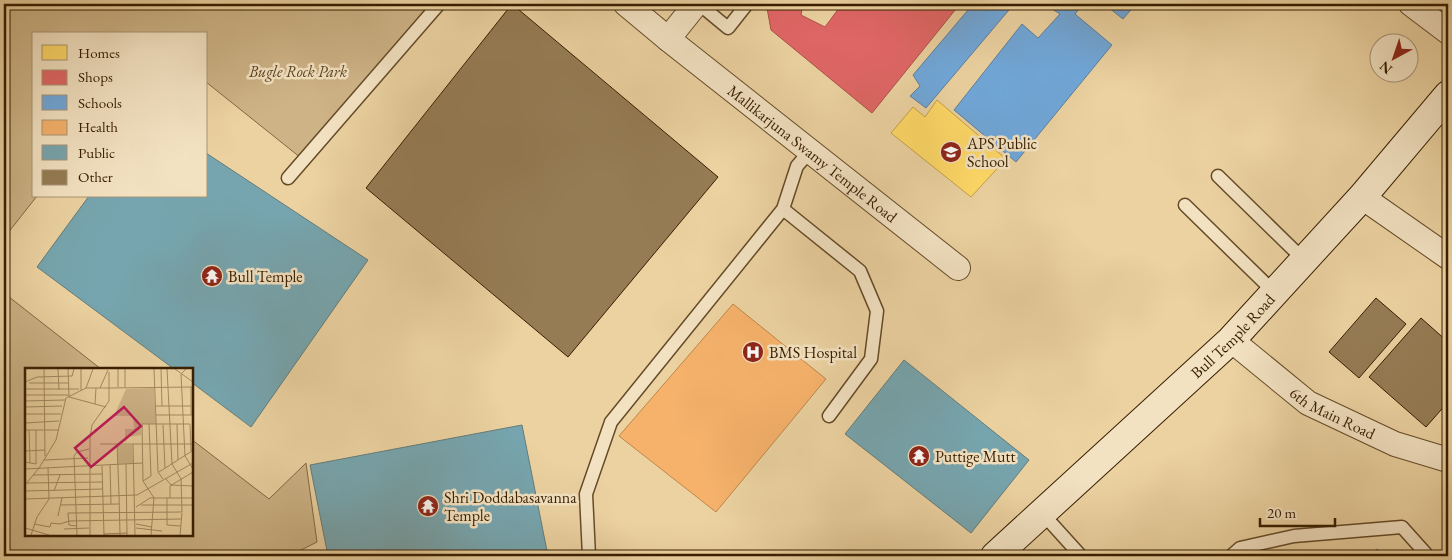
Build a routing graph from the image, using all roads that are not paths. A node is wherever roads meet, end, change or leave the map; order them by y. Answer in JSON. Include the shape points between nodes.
{"nodes":[{"id":1,"x":439,"y":4,"type":"edge"},
{"id":2,"x":626,"y":4,"type":"edge"},
{"id":3,"x":697,"y":4,"type":"edge"},
{"id":4,"x":747,"y":4,"type":"edge"},
{"id":5,"x":1411,"y":4,"type":"edge"},
{"id":6,"x":1448,"y":32,"type":"edge"},
{"id":7,"x":668,"y":39,"type":"junction"},
{"id":8,"x":1448,"y":95,"type":"edge"},
{"id":9,"x":811,"y":150,"type":"junction"},
{"id":10,"x":1218,"y":176,"type":"dead end"},
{"id":11,"x":288,"y":178,"type":"dead end"},
{"id":12,"x":1362,"y":197,"type":"junction"},
{"id":13,"x":1185,"y":206,"type":"dead end"},
{"id":14,"x":783,"y":209,"type":"junction"},
{"id":15,"x":1448,"y":257,"type":"edge"},
{"id":16,"x":1304,"y":260,"type":"junction"},
{"id":17,"x":958,"y":268,"type":"dead end"},
{"id":18,"x":1275,"y":293,"type":"junction"},
{"id":19,"x":1232,"y":340,"type":"junction"},
{"id":20,"x":829,"y":416,"type":"dead end"},
{"id":21,"x":1448,"y":460,"type":"edge"},
{"id":22,"x":1043,"y":514,"type":"junction"},
{"id":23,"x":589,"y":556,"type":"edge"},
{"id":24,"x":995,"y":556,"type":"edge"},
{"id":25,"x":1081,"y":556,"type":"edge"},
{"id":26,"x":1231,"y":556,"type":"edge"},
{"id":27,"x":1428,"y":556,"type":"edge"}],
"edges":[{"from":1,"to":11,"type":"lane"},
{"from":2,"to":7,"type":"street","name":"Mallikarjuna Swamy Temple Road"},
{"from":3,"to":4,"type":"lane","via":[[728,28]]},
{"from":3,"to":7,"type":"street"},
{"from":5,"to":6,"type":"street"},
{"from":7,"to":9,"type":"street","name":"Mallikarjuna Swamy Temple Road"},
{"from":8,"to":12,"type":"street","name":"Bull Temple Road"},
{"from":9,"to":14,"type":"lane","via":[[797,166]]},
{"from":9,"to":17,"type":"street","name":"Mallikarjuna Swamy Temple Road"},
{"from":10,"to":16,"type":"lane"},
{"from":12,"to":15,"type":"street"},
{"from":12,"to":16,"type":"street","name":"Bull Temple Road"},
{"from":13,"to":18,"type":"lane"},
{"from":14,"to":20,"type":"lane","via":[[860,271],[877,311],[871,359]]},
{"from":14,"to":23,"type":"lane","via":[[611,422],[586,494]]},
{"from":16,"to":18,"type":"street","name":"Bull Temple Road"},
{"from":18,"to":19,"type":"street","name":"Bull Temple Road"},
{"from":19,"to":21,"type":"street","name":"6th Main Road","via":[[1308,403],[1395,444]]},
{"from":19,"to":22,"type":"street","name":"Bull Temple Road"},
{"from":22,"to":24,"type":"street","name":"Bull Temple Road"},
{"from":22,"to":25,"type":"lane"},
{"from":26,"to":27,"type":"lane","via":[[1240,548],[1294,536],[1402,527]]}]}
